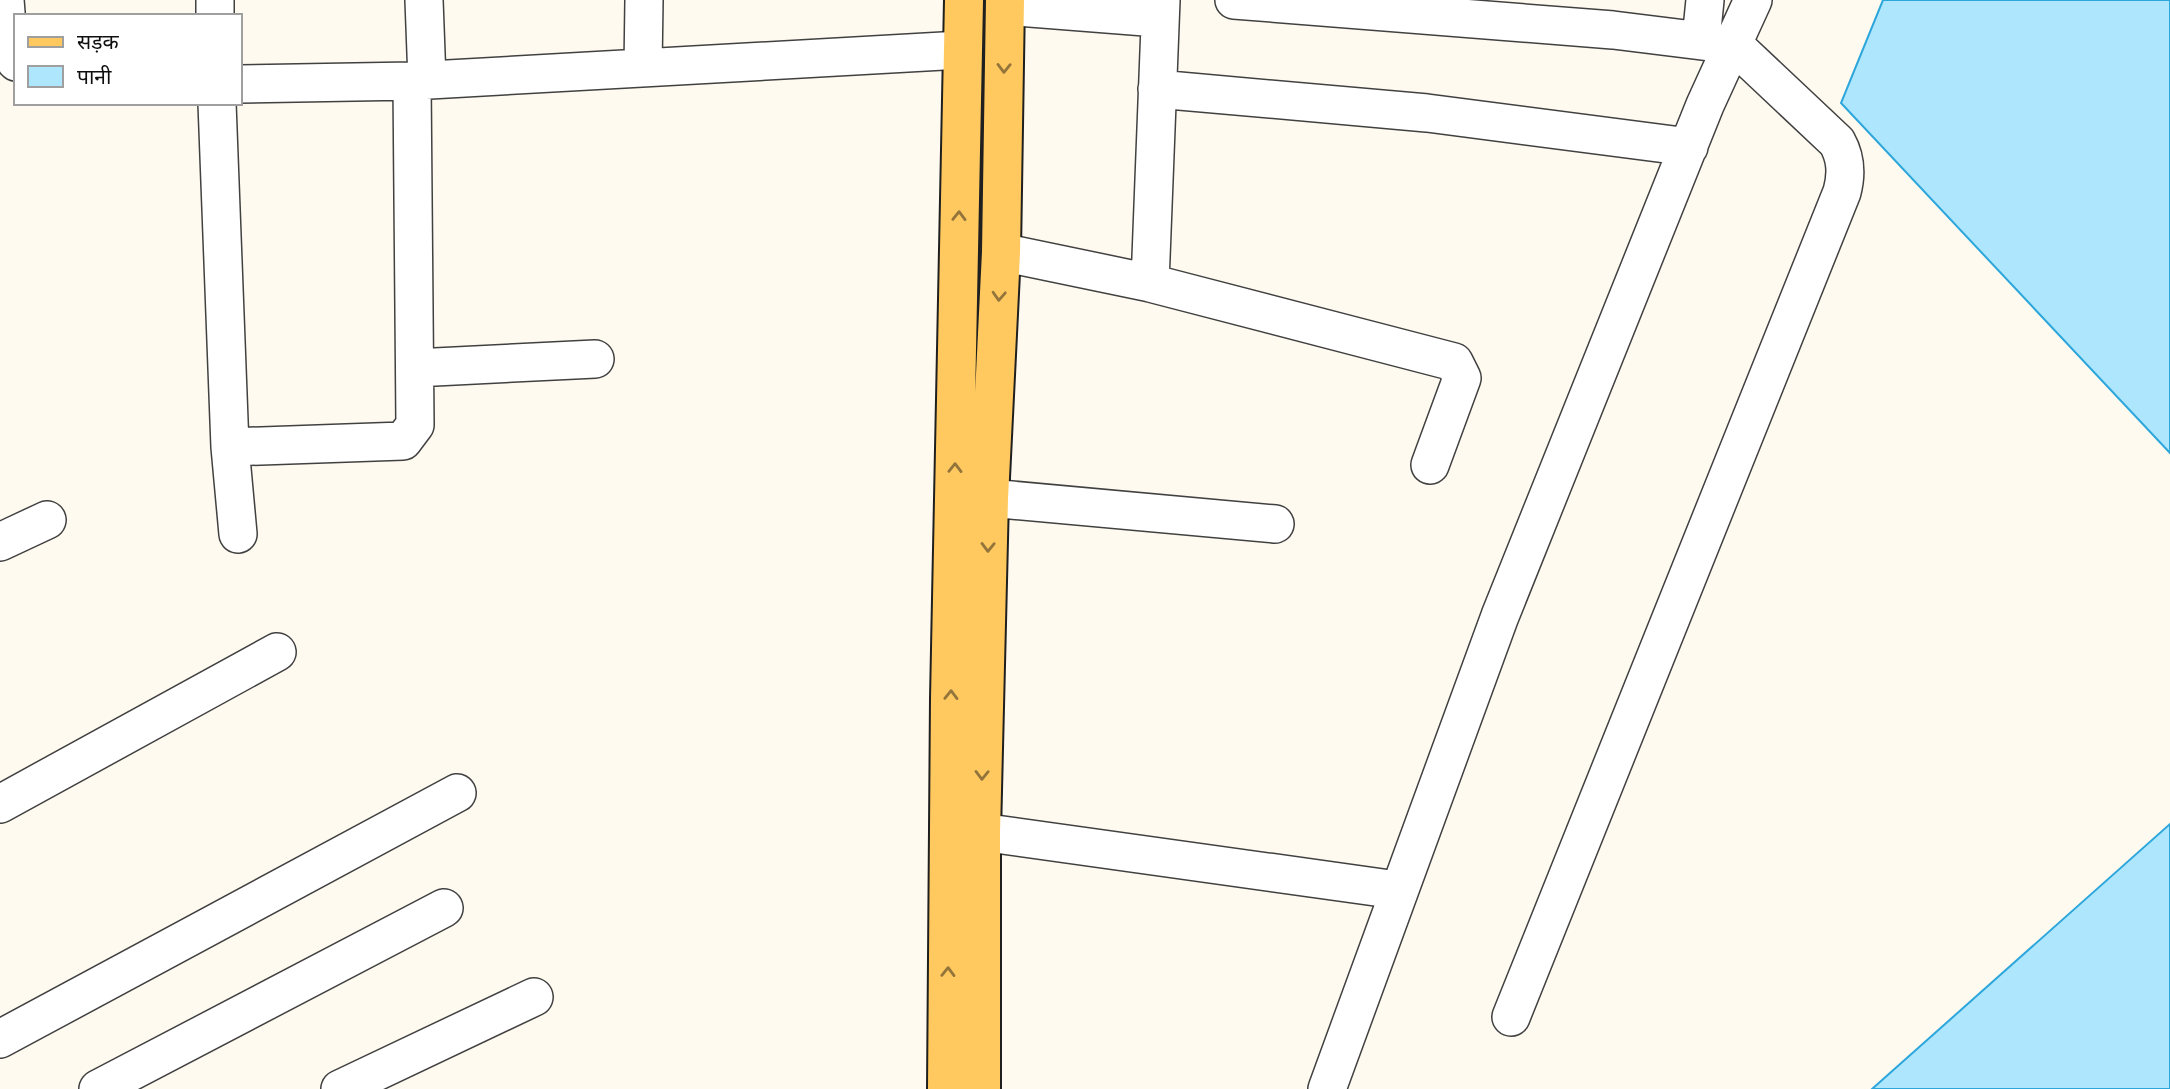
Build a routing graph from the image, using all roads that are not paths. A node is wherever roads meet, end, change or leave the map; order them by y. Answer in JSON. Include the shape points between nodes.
{"nodes":[{"id":1,"x":5,"y":0,"type":"edge"},
{"id":2,"x":425,"y":0,"type":"edge"},
{"id":3,"x":644,"y":0,"type":"edge"},
{"id":4,"x":964,"y":0,"type":"edge"},
{"id":5,"x":1234,"y":0,"type":"edge"},
{"id":6,"x":1704,"y":0,"type":"edge"},
{"id":7,"x":1753,"y":0,"type":"edge"},
{"id":8,"x":1277,"y":2,"type":"edge"},
{"id":9,"x":1005,"y":3,"type":"edge"},
{"id":10,"x":1160,"y":9,"type":"edge"},
{"id":11,"x":1450,"y":9,"type":"edge"},
{"id":12,"x":1614,"y":15,"type":"edge"},
{"id":13,"x":1717,"y":43,"type":"junction"},
{"id":14,"x":961,"y":50,"type":"junction"},
{"id":15,"x":14,"y":56,"type":"edge"},
{"id":16,"x":643,"y":68,"type":"junction"},
{"id":17,"x":419,"y":81,"type":"junction"},
{"id":18,"x":242,"y":84,"type":"edge"},
{"id":19,"x":1157,"y":89,"type":"junction"},
{"id":20,"x":216,"y":105,"type":"edge"},
{"id":21,"x":1689,"y":147,"type":"junction"},
{"id":22,"x":1001,"y":252,"type":"junction"},
{"id":23,"x":1150,"y":284,"type":"junction"},
{"id":24,"x":595,"y":359,"type":"dead end"},
{"id":25,"x":415,"y":368,"type":"junction"},
{"id":26,"x":230,"y":447,"type":"junction"},
{"id":27,"x":1430,"y":465,"type":"dead end"},
{"id":28,"x":989,"y":498,"type":"junction"},
{"id":29,"x":47,"y":520,"type":"dead end"},
{"id":30,"x":1275,"y":524,"type":"dead end"},
{"id":31,"x":238,"y":534,"type":"dead end"},
{"id":32,"x":0,"y":542,"type":"edge"},
{"id":33,"x":277,"y":652,"type":"dead end"},
{"id":34,"x":457,"y":793,"type":"dead end"},
{"id":35,"x":0,"y":804,"type":"edge"},
{"id":36,"x":981,"y":832,"type":"junction"},
{"id":37,"x":1397,"y":890,"type":"junction"},
{"id":38,"x":444,"y":908,"type":"dead end"},
{"id":39,"x":534,"y":997,"type":"dead end"},
{"id":40,"x":964,"y":1016,"type":"junction"},
{"id":41,"x":1511,"y":1017,"type":"dead end"},
{"id":42,"x":0,"y":1039,"type":"edge"},
{"id":43,"x":97,"y":1089,"type":"edge"},
{"id":44,"x":340,"y":1089,"type":"edge"},
{"id":45,"x":947,"y":1089,"type":"edge"},
{"id":46,"x":981,"y":1089,"type":"edge"},
{"id":47,"x":1327,"y":1089,"type":"edge"}],
"edges":[{"from":1,"to":15,"type":"street"},
{"from":2,"to":17,"type":"street"},
{"from":3,"to":16,"type":"street"},
{"from":4,"to":14,"type":"main road"},
{"from":5,"to":8,"type":"street"},
{"from":6,"to":13,"type":"street"},
{"from":7,"to":13,"type":"street"},
{"from":8,"to":11,"type":"street"},
{"from":9,"to":10,"type":"street"},
{"from":9,"to":22,"type":"main road","one_way":true},
{"from":10,"to":19,"type":"street"},
{"from":11,"to":12,"type":"street"},
{"from":12,"to":13,"type":"street"},
{"from":13,"to":21,"type":"street"},
{"from":13,"to":41,"type":"street","via":[[1837,142],[1846,177]]},
{"from":14,"to":16,"type":"street"},
{"from":40,"to":14,"type":"main road","one_way":true},
{"from":16,"to":17,"type":"street"},
{"from":17,"to":18,"type":"street"},
{"from":17,"to":25,"type":"street"},
{"from":19,"to":21,"type":"street","via":[[1427,113]]},
{"from":19,"to":23,"type":"street"},
{"from":20,"to":26,"type":"street"},
{"from":21,"to":37,"type":"street","via":[[1500,617]]},
{"from":22,"to":23,"type":"street"},
{"from":22,"to":28,"type":"main road","one_way":true},
{"from":23,"to":27,"type":"street","via":[[1454,362],[1462,378]]},
{"from":24,"to":25,"type":"street"},
{"from":25,"to":26,"type":"street","via":[[415,425],[403,441]]},
{"from":26,"to":31,"type":"street"},
{"from":28,"to":30,"type":"street"},
{"from":28,"to":36,"type":"main road","one_way":true},
{"from":29,"to":32,"type":"street"},
{"from":33,"to":35,"type":"street"},
{"from":34,"to":42,"type":"street"},
{"from":36,"to":37,"type":"street"},
{"from":36,"to":40,"type":"main road"},
{"from":37,"to":47,"type":"street"},
{"from":38,"to":43,"type":"street"},
{"from":39,"to":44,"type":"street"},
{"from":40,"to":45,"type":"main road"},
{"from":40,"to":46,"type":"main road"}]}
